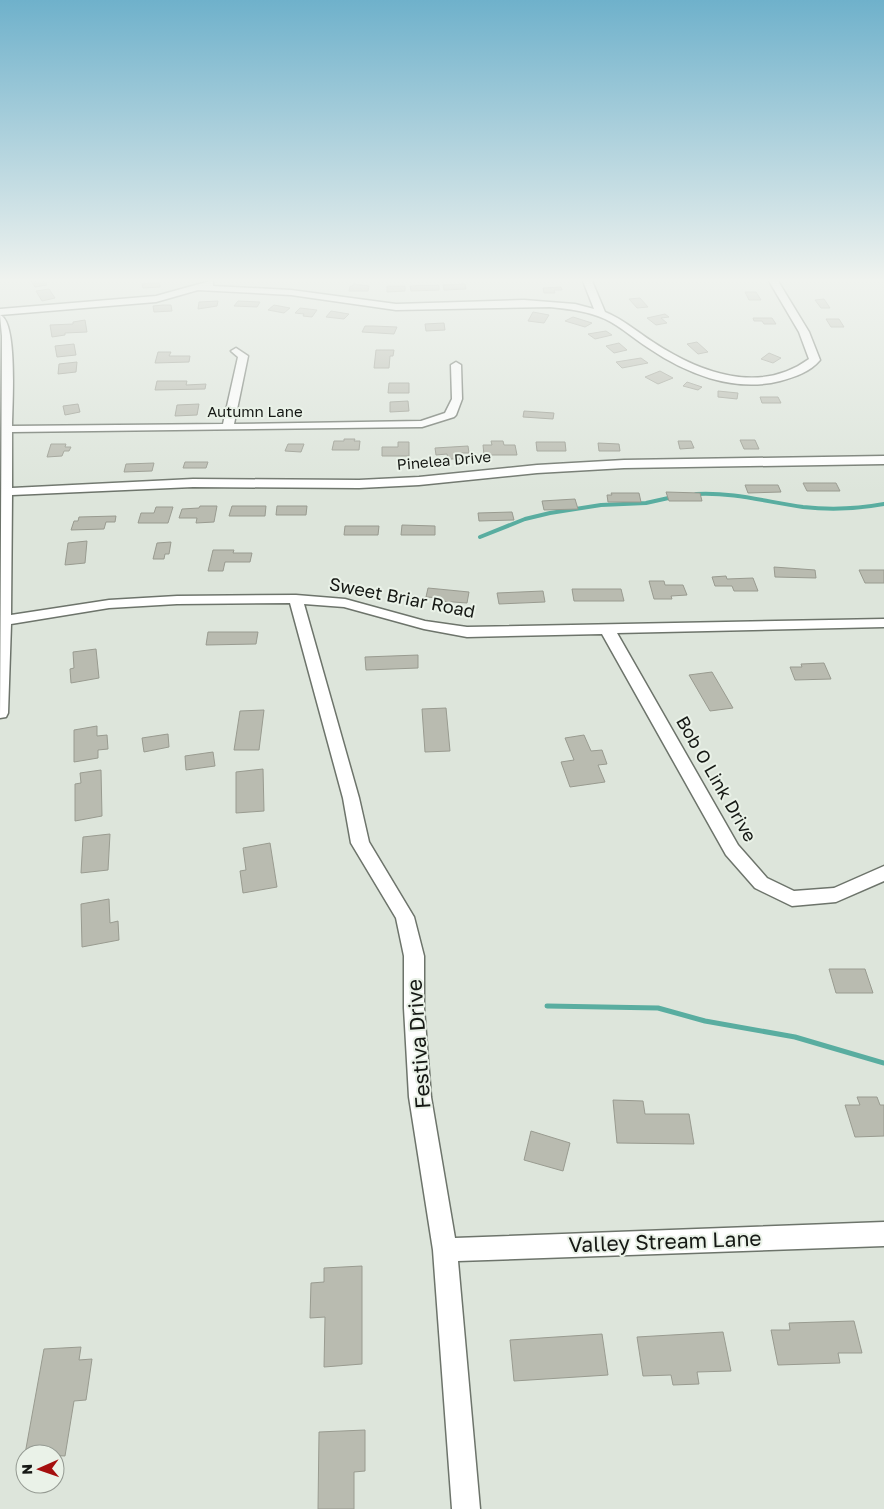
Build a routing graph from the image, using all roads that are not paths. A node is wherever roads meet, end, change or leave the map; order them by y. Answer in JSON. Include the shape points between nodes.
{"nodes":[{"id":1,"x":8,"y":351,"type":"edge"},
{"id":2,"x":236,"y":351,"type":"dead end"},
{"id":3,"x":660,"y":351,"type":"edge"},
{"id":4,"x":812,"y":351,"type":"edge"},
{"id":5,"x":456,"y":365,"type":"dead end"},
{"id":6,"x":228,"y":426,"type":"junction"},
{"id":7,"x":7,"y":429,"type":"junction"},
{"id":8,"x":884,"y":460,"type":"edge"},
{"id":9,"x":2,"y":468,"type":"edge"},
{"id":10,"x":6,"y":492,"type":"junction"},
{"id":11,"x":296,"y":599,"type":"junction"},
{"id":12,"x":4,"y":621,"type":"junction"},
{"id":13,"x":884,"y":623,"type":"edge"},
{"id":14,"x":606,"y":629,"type":"junction"},
{"id":15,"x":0,"y":713,"type":"edge"},
{"id":16,"x":884,"y":873,"type":"edge"},
{"id":17,"x":884,"y":1234,"type":"edge"},
{"id":18,"x":445,"y":1250,"type":"junction"},
{"id":19,"x":466,"y":1509,"type":"edge"}],
"edges":[{"from":1,"to":7,"type":"street"},
{"from":2,"to":6,"type":"street","via":[[243,356]]},
{"from":3,"to":4,"type":"street","via":[[696,371],[760,381],[789,376],[806,368],[816,360]]},
{"from":5,"to":6,"type":"street","name":"Autumn Lane","via":[[457,399],[450,415],[422,424]]},
{"from":6,"to":7,"type":"street","name":"Autumn Lane"},
{"from":7,"to":9,"type":"street"},
{"from":8,"to":10,"type":"street","name":"Pinelea Drive","via":[[624,464],[359,484],[193,483]]},
{"from":9,"to":10,"type":"street"},
{"from":10,"to":12,"type":"street"},
{"from":11,"to":12,"type":"street","name":"Sweet Briar Road","via":[[108,604]]},
{"from":11,"to":14,"type":"street","name":"Sweet Briar Road","via":[[345,603],[424,625],[467,632]]},
{"from":11,"to":18,"type":"street","name":"Festiva Drive","via":[[351,798],[360,843],[405,917],[414,956],[420,1097]]},
{"from":12,"to":15,"type":"street"},
{"from":13,"to":14,"type":"street","name":"Sweet Briar Road"},
{"from":14,"to":16,"type":"street","name":"Bob O Link Drive","via":[[732,850],[761,883],[792,899],[836,895]]},
{"from":17,"to":18,"type":"street","name":"Valley Stream Lane"},
{"from":18,"to":19,"type":"street","name":"Festiva Drive"}]}
